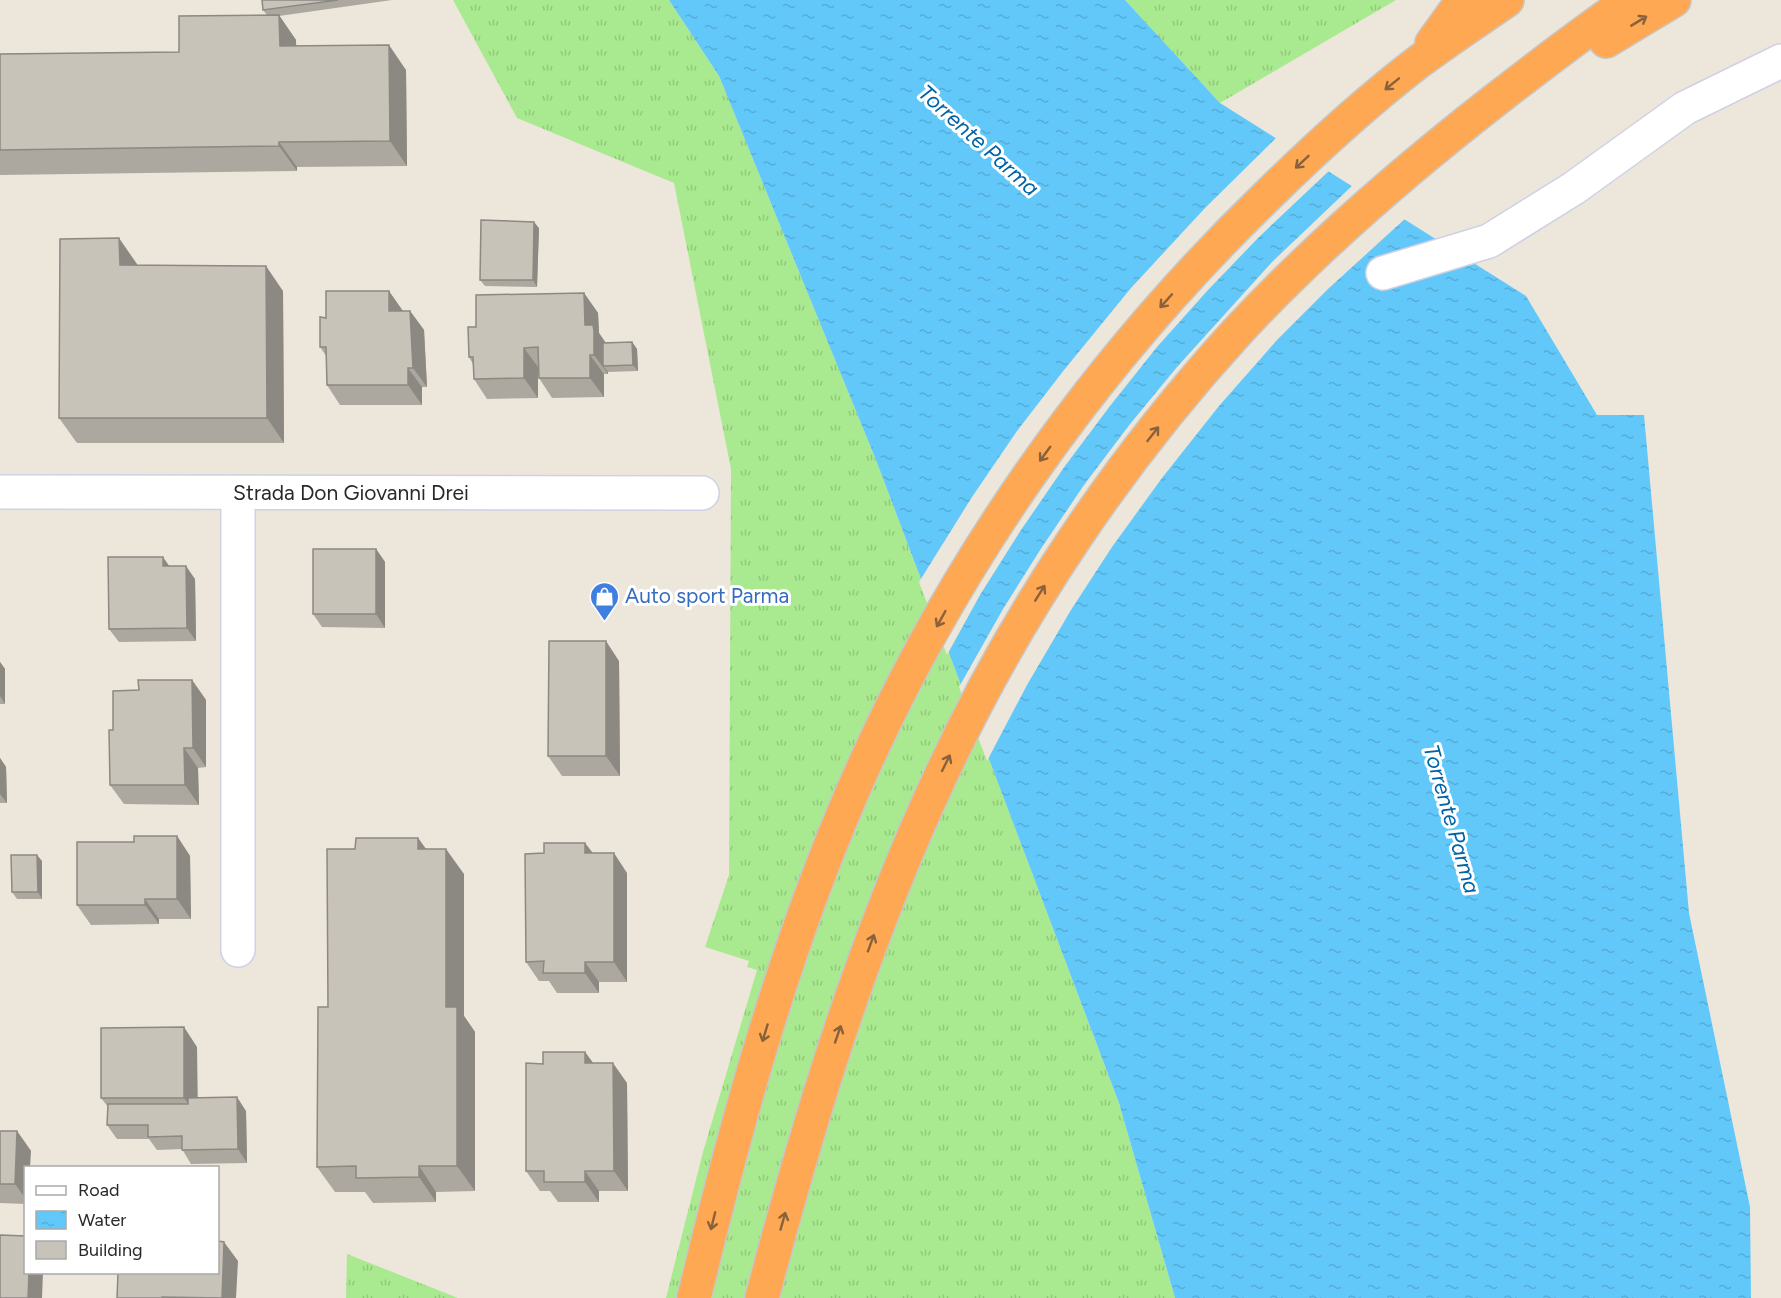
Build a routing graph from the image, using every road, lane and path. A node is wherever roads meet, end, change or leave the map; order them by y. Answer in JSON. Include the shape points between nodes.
{"nodes":[{"id":1,"x":1466,"y":0,"type":"edge"},
{"id":2,"x":1508,"y":0,"type":"edge"},
{"id":3,"x":1630,"y":0,"type":"edge"},
{"id":4,"x":1674,"y":0,"type":"edge"},
{"id":5,"x":1781,"y":61,"type":"edge"},
{"id":6,"x":1417,"y":64,"type":"junction"},
{"id":7,"x":1446,"y":138,"type":"junction"},
{"id":8,"x":1383,"y":273,"type":"dead end"},
{"id":9,"x":0,"y":492,"type":"edge"},
{"id":10,"x":238,"y":493,"type":"junction"},
{"id":11,"x":702,"y":493,"type":"dead end"},
{"id":12,"x":238,"y":950,"type":"dead end"},
{"id":13,"x":694,"y":1298,"type":"edge"},
{"id":14,"x":762,"y":1298,"type":"edge"}],
"edges":[{"from":1,"to":6,"type":"highway"},
{"from":2,"to":6,"type":"highway"},
{"from":3,"to":7,"type":"highway"},
{"from":7,"to":4,"type":"highway","one_way":true},
{"from":5,"to":8,"type":"street","via":[[1684,108],[1574,188],[1490,241]]},
{"from":6,"to":13,"type":"highway","one_way":true,"via":[[1345,122],[1254,208],[1143,327],[1003,514],[944,612],[868,757],[783,978],[734,1138]]},
{"from":14,"to":7,"type":"highway","one_way":true,"via":[[805,1142],[851,998],[907,851],[951,754],[1002,657],[1073,542],[1157,428],[1235,335],[1328,241]]},
{"from":9,"to":10,"type":"street","name":"Strada Don Giovanni Drei"},
{"from":10,"to":11,"type":"street","name":"Strada Don Giovanni Drei"},
{"from":10,"to":12,"type":"street"}]}
